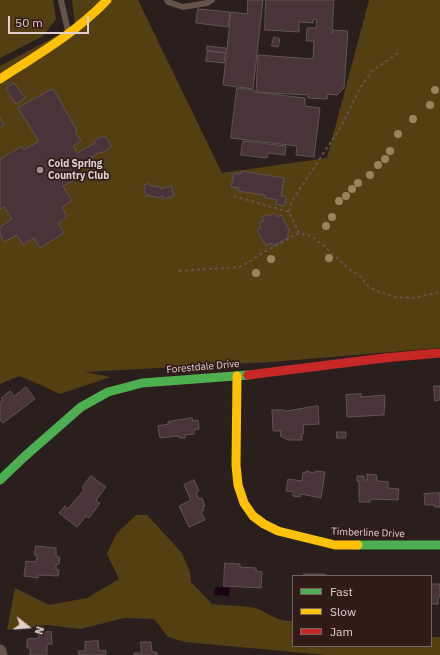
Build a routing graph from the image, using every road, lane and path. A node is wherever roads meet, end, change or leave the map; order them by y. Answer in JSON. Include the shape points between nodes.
{"nodes":[{"id":1,"x":61,"y":0,"type":"edge"},
{"id":2,"x":107,"y":0,"type":"edge"},
{"id":3,"x":168,"y":0,"type":"edge"},
{"id":4,"x":212,"y":0,"type":"edge"},
{"id":5,"x":68,"y":33,"type":"junction"},
{"id":6,"x":398,"y":53,"type":"dead end"},
{"id":7,"x":0,"y":79,"type":"edge"},
{"id":8,"x":234,"y":196,"type":"dead end"},
{"id":9,"x":289,"y":212,"type":"junction"},
{"id":10,"x":299,"y":233,"type":"junction"},
{"id":11,"x":179,"y":272,"type":"dead end"},
{"id":12,"x":439,"y":292,"type":"edge"},
{"id":13,"x":440,"y":353,"type":"edge"},
{"id":14,"x":237,"y":376,"type":"junction"},
{"id":15,"x":0,"y":480,"type":"edge"},
{"id":16,"x":440,"y":545,"type":"edge"},
{"id":17,"x":0,"y":651,"type":"edge"},
{"id":18,"x":1,"y":655,"type":"edge"}],
"edges":[{"from":1,"to":5,"type":"lane"},
{"from":2,"to":5,"type":"street"},
{"from":3,"to":4,"type":"lane","via":[[183,7]]},
{"from":5,"to":7,"type":"street"},
{"from":6,"to":9,"type":"path","via":[[372,71],[360,88],[342,125],[292,202]]},
{"from":8,"to":9,"type":"path"},
{"from":9,"to":10,"type":"path"},
{"from":10,"to":11,"type":"path","via":[[239,267]]},
{"from":10,"to":12,"type":"path","via":[[311,236],[322,244],[359,275],[368,286],[377,291],[395,297],[413,298]]},
{"from":13,"to":14,"type":"street","name":"Forestdale Drive"},
{"from":14,"to":15,"type":"street","name":"Forestdale Drive","via":[[142,383],[108,392],[82,407]]},
{"from":14,"to":16,"type":"street","name":"Timberline Drive","via":[[238,485],[244,503],[253,516],[278,531],[335,544]]},
{"from":17,"to":18,"type":"street"}]}
